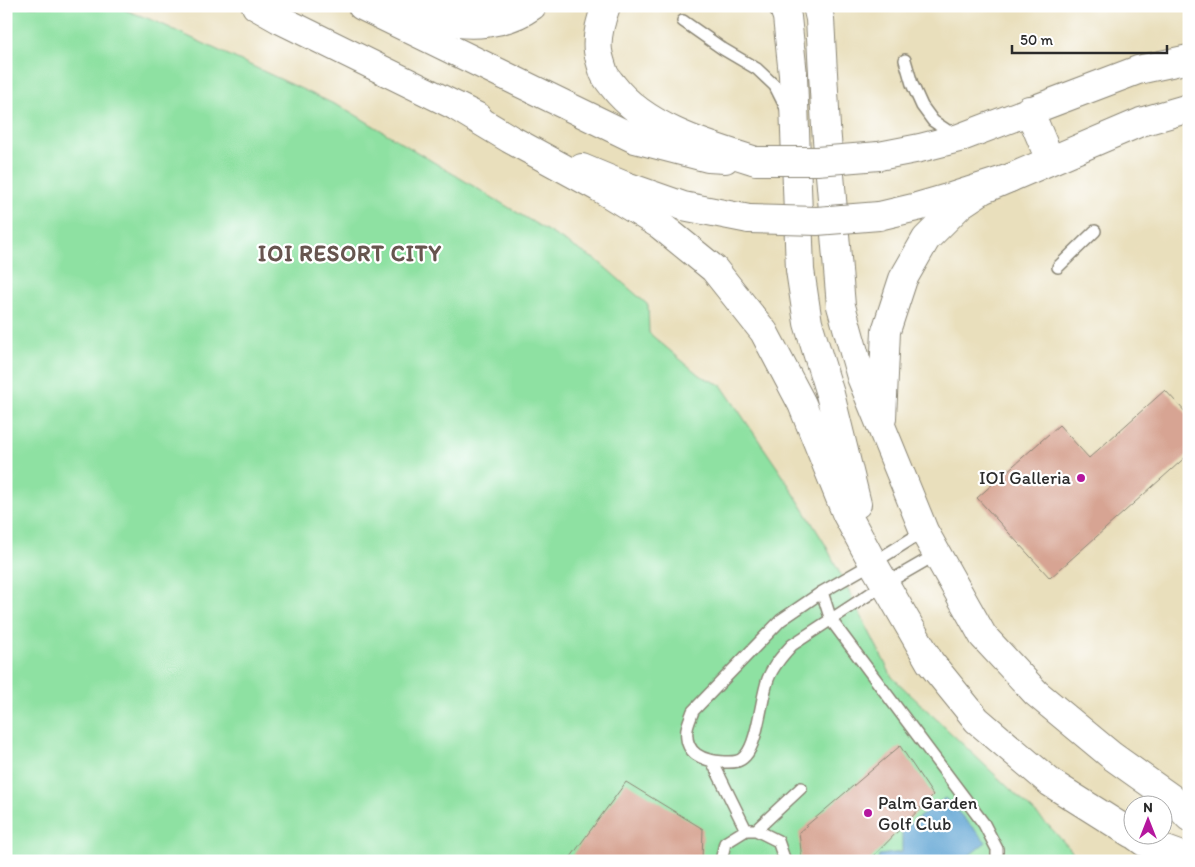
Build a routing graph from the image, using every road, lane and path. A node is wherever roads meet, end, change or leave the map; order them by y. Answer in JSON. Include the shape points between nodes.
{"nodes":[{"id":1,"x":246,"y":6,"type":"edge"},
{"id":2,"x":362,"y":6,"type":"edge"},
{"id":3,"x":412,"y":6,"type":"edge"},
{"id":4,"x":532,"y":6,"type":"edge"},
{"id":5,"x":606,"y":6,"type":"edge"},
{"id":6,"x":783,"y":6,"type":"edge"},
{"id":7,"x":817,"y":6,"type":"edge"},
{"id":8,"x":268,"y":13,"type":"edge"},
{"id":9,"x":683,"y":21,"type":"dead end"},
{"id":10,"x":1189,"y":59,"type":"edge"},
{"id":11,"x":905,"y":60,"type":"dead end"},
{"id":12,"x":457,"y":107,"type":"junction"},
{"id":13,"x":1189,"y":108,"type":"edge"},
{"id":14,"x":1029,"y":110,"type":"junction"},
{"id":15,"x":794,"y":126,"type":"junction"},
{"id":16,"x":971,"y":133,"type":"junction"},
{"id":17,"x":1050,"y":160,"type":"junction"},
{"id":18,"x":756,"y":161,"type":"junction"},
{"id":19,"x":1010,"y":178,"type":"junction"},
{"id":20,"x":1095,"y":231,"type":"dead end"},
{"id":21,"x":1058,"y":267,"type":"dead end"},
{"id":22,"x":882,"y":428,"type":"junction"},
{"id":23,"x":931,"y":543,"type":"junction"},
{"id":24,"x":879,"y":574,"type":"junction"},
{"id":25,"x":822,"y":592,"type":"junction"},
{"id":26,"x":831,"y":620,"type":"junction"},
{"id":27,"x":712,"y":761,"type":"junction"},
{"id":28,"x":801,"y":788,"type":"dead end"},
{"id":29,"x":1183,"y":806,"type":"edge"},
{"id":30,"x":1122,"y":828,"type":"edge"},
{"id":31,"x":751,"y":830,"type":"junction"},
{"id":32,"x":1145,"y":844,"type":"edge"},
{"id":33,"x":1154,"y":844,"type":"edge"},
{"id":34,"x":1189,"y":860,"type":"edge"},
{"id":35,"x":721,"y":861,"type":"edge"},
{"id":36,"x":786,"y":861,"type":"edge"},
{"id":37,"x":997,"y":861,"type":"edge"},
{"id":38,"x":1165,"y":861,"type":"edge"}],
"edges":[{"from":1,"to":8,"type":"lane"},
{"from":2,"to":18,"type":"main road","via":[[635,139],[708,158]]},
{"from":3,"to":4,"type":"main road","via":[[442,19],[472,24],[501,20]]},
{"from":5,"to":18,"type":"main road","via":[[599,25],[598,50],[605,74],[619,93],[637,110],[660,124],[712,147]]},
{"from":6,"to":15,"type":"main road","via":[[792,65]]},
{"from":7,"to":22,"type":"main road","via":[[840,306],[860,377]]},
{"from":8,"to":12,"type":"main road"},
{"from":9,"to":15,"type":"lane","via":[[757,69],[776,86]]},
{"from":10,"to":14,"type":"main road","via":[[1138,70]]},
{"from":11,"to":16,"type":"lane","via":[[912,84],[932,121],[948,130]]},
{"from":12,"to":19,"type":"main road","bridge":true,"via":[[623,185],[684,206],[749,219],[817,221],[880,216]]},
{"from":12,"to":24,"type":"main road","via":[[660,225],[714,269],[764,332],[802,404],[846,513]]},
{"from":13,"to":17,"type":"main road","via":[[1141,122]]},
{"from":14,"to":16,"type":"main road"},
{"from":14,"to":17,"type":"main road"},
{"from":15,"to":24,"type":"main road","via":[[800,270],[808,323]]},
{"from":16,"to":18,"type":"main road","bridge":true,"via":[[880,156]]},
{"from":17,"to":19,"type":"main road"},
{"from":19,"to":22,"type":"main road","via":[[982,190],[955,210],[926,239],[903,279],[886,331]]},
{"from":20,"to":21,"type":"lane"},
{"from":22,"to":23,"type":"main road"},
{"from":23,"to":24,"type":"lane"},
{"from":23,"to":24,"type":"lane"},
{"from":23,"to":29,"type":"main road","via":[[983,636],[1036,693],[1112,756]]},
{"from":24,"to":25,"type":"lane"},
{"from":24,"to":26,"type":"lane"},
{"from":24,"to":30,"type":"main road","via":[[930,662],[977,720],[1051,783]]},
{"from":25,"to":26,"type":"lane"},
{"from":25,"to":27,"type":"lane","via":[[781,620],[693,711],[687,741],[692,752]]},
{"from":26,"to":27,"type":"lane","via":[[792,644],[780,659],[768,679],[747,755],[740,761]]},
{"from":26,"to":37,"type":"lane","via":[[984,824],[997,850]]},
{"from":27,"to":31,"type":"lane"},
{"from":28,"to":31,"type":"lane"},
{"from":31,"to":35,"type":"lane","via":[[726,843]]},
{"from":31,"to":36,"type":"lane","via":[[778,841]]},
{"from":32,"to":38,"type":"main road"},
{"from":33,"to":34,"type":"main road"}]}
